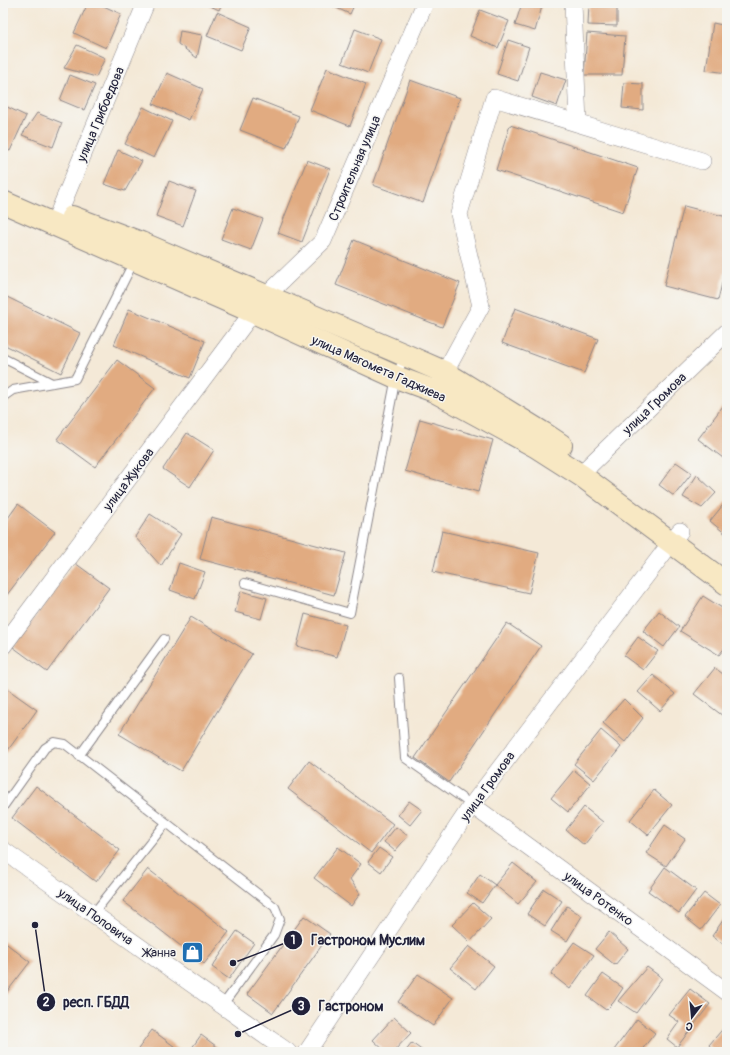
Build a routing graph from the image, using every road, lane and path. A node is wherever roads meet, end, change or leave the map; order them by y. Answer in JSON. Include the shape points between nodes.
{"nodes":[{"id":1,"x":146,"y":3,"type":"edge"},
{"id":2,"x":425,"y":3,"type":"edge"},
{"id":3,"x":573,"y":3,"type":"edge"},
{"id":4,"x":578,"y":123,"type":"junction"},
{"id":5,"x":702,"y":161,"type":"dead end"},
{"id":6,"x":3,"y":189,"type":"edge"},
{"id":7,"x":3,"y":202,"type":"edge"},
{"id":8,"x":56,"y":218,"type":"junction"},
{"id":9,"x":138,"y":251,"type":"junction"},
{"id":10,"x":260,"y":304,"type":"junction"},
{"id":11,"x":727,"y":332,"type":"edge"},
{"id":12,"x":405,"y":355,"type":"junction"},
{"id":13,"x":3,"y":358,"type":"edge"},
{"id":14,"x":444,"y":372,"type":"junction"},
{"id":15,"x":396,"y":376,"type":"junction"},
{"id":16,"x":52,"y":383,"type":"junction"},
{"id":17,"x":434,"y":391,"type":"junction"},
{"id":18,"x":3,"y":397,"type":"edge"},
{"id":19,"x":586,"y":470,"type":"junction"},
{"id":20,"x":676,"y":537,"type":"junction"},
{"id":21,"x":727,"y":566,"type":"edge"},
{"id":22,"x":245,"y":583,"type":"dead end"},
{"id":23,"x":727,"y":584,"type":"edge"},
{"id":24,"x":164,"y":639,"type":"dead end"},
{"id":25,"x":3,"y":646,"type":"edge"},
{"id":26,"x":399,"y":678,"type":"dead end"},
{"id":27,"x":79,"y":756,"type":"junction"},
{"id":28,"x":472,"y":805,"type":"junction"},
{"id":29,"x":3,"y":808,"type":"edge"},
{"id":30,"x":166,"y":823,"type":"junction"},
{"id":31,"x":3,"y":850,"type":"edge"},
{"id":32,"x":93,"y":914,"type":"junction"},
{"id":33,"x":727,"y":992,"type":"edge"},
{"id":34,"x":222,"y":1006,"type":"junction"},
{"id":35,"x":288,"y":1052,"type":"edge"},
{"id":36,"x":307,"y":1052,"type":"edge"}],
"edges":[{"from":1,"to":8,"type":"street","name":"улица Грибоедова"},
{"from":2,"to":10,"type":"street","name":"Строительная улица","via":[[323,240]]},
{"from":3,"to":4,"type":"street"},
{"from":4,"to":5,"type":"street"},
{"from":4,"to":14,"type":"street","via":[[494,98],[460,214],[481,306]]},
{"from":6,"to":8,"type":"main road","name":"улица Магомета Гаджиева"},
{"from":7,"to":8,"type":"main road","name":"улица Магомета Гаджиева"},
{"from":8,"to":9,"type":"main road","name":"улица Магомета Гаджиева"},
{"from":9,"to":10,"type":"main road","name":"улица Магомета Гаджиева"},
{"from":9,"to":16,"type":"lane","via":[[75,379]]},
{"from":10,"to":12,"type":"main road","name":"улица Магомета Гаджиева"},
{"from":10,"to":15,"type":"main road","name":"улица Магомета Гаджиева"},
{"from":10,"to":25,"type":"street","name":"улица Жукова"},
{"from":11,"to":19,"type":"street","name":"улица Громова"},
{"from":12,"to":14,"type":"main road","name":"улица Магомета Гаджиева"},
{"from":12,"to":15,"type":"lane"},
{"from":13,"to":16,"type":"lane"},
{"from":14,"to":17,"type":"street"},
{"from":14,"to":19,"type":"main road","name":"улица Магомета Гаджиева","via":[[543,433]]},
{"from":15,"to":17,"type":"main road","name":"улица Магомета Гаджиева"},
{"from":15,"to":22,"type":"lane","via":[[350,613]]},
{"from":16,"to":18,"type":"lane","via":[[13,390]]},
{"from":17,"to":19,"type":"main road","name":"улица Магомета Гаджиева","via":[[535,446]]},
{"from":19,"to":20,"type":"main road","name":"улица Магомета Гаджиева"},
{"from":20,"to":21,"type":"main road","name":"улица Магомета Гаджиева"},
{"from":20,"to":23,"type":"main road","name":"улица Магомета Гаджиева"},
{"from":20,"to":28,"type":"street","name":"улица Громова"},
{"from":24,"to":27,"type":"lane"},
{"from":26,"to":28,"type":"lane","via":[[405,758]]},
{"from":27,"to":29,"type":"lane","via":[[65,744],[54,742],[45,748]]},
{"from":27,"to":30,"type":"lane"},
{"from":28,"to":33,"type":"street","name":"улица Ротенко"},
{"from":28,"to":36,"type":"street","name":"улица Громова"},
{"from":30,"to":32,"type":"lane"},
{"from":30,"to":34,"type":"lane","via":[[275,907],[280,919],[274,934]]},
{"from":31,"to":32,"type":"street","name":"улица Поповича"},
{"from":32,"to":34,"type":"street","name":"улица Поповича"},
{"from":34,"to":35,"type":"street","name":"улица Поповича"}]}
